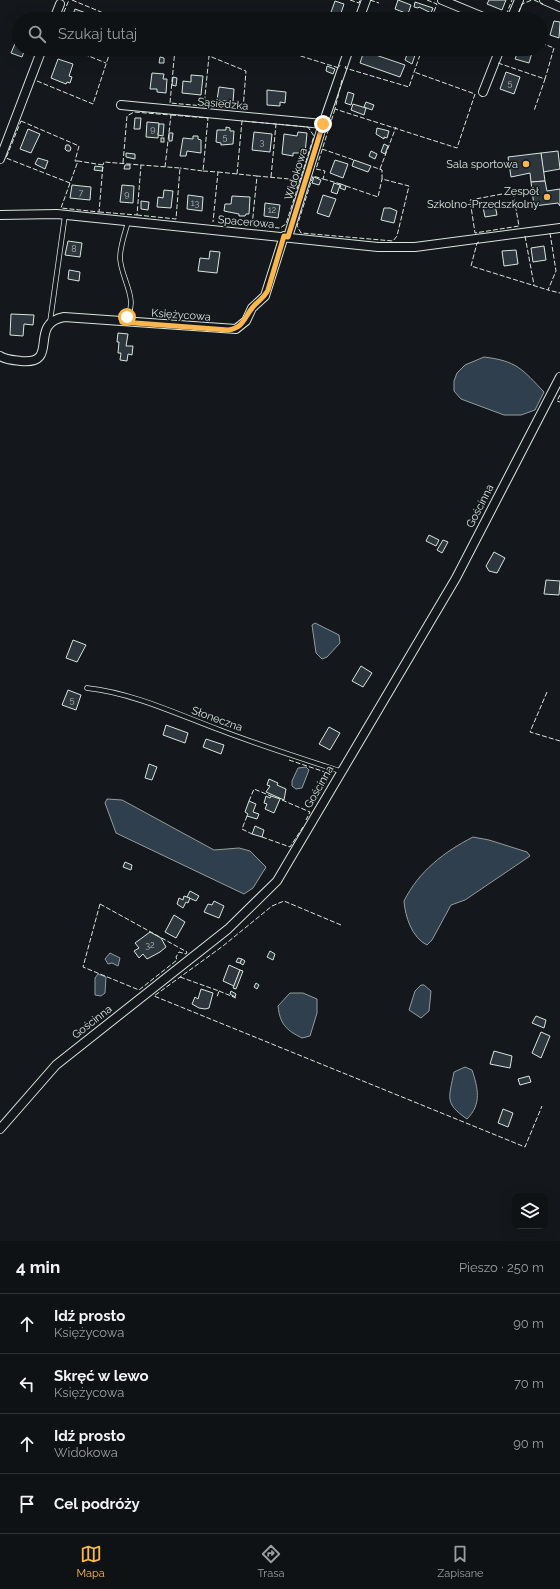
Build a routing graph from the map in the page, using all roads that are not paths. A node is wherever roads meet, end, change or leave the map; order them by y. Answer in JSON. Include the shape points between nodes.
{"nodes":[{"id":1,"x":366,"y":0,"type":"edge"},
{"id":2,"x":442,"y":0,"type":"edge"},
{"id":3,"x":520,"y":0,"type":"edge"},
{"id":4,"x":544,"y":0,"type":"edge"},
{"id":5,"x":60,"y":4,"type":"dead end"},
{"id":6,"x":560,"y":7,"type":"edge"},
{"id":7,"x":57,"y":12,"type":"edge"},
{"id":8,"x":362,"y":12,"type":"edge"},
{"id":9,"x":471,"y":12,"type":"edge"},
{"id":10,"x":515,"y":12,"type":"edge"},
{"id":11,"x":39,"y":56,"type":"edge"},
{"id":12,"x":347,"y":56,"type":"edge"},
{"id":13,"x":497,"y":56,"type":"edge"},
{"id":14,"x":483,"y":92,"type":"dead end"},
{"id":15,"x":122,"y":106,"type":"dead end"},
{"id":16,"x":323,"y":124,"type":"junction"},
{"id":17,"x":0,"y":159,"type":"edge"},
{"id":18,"x":65,"y":214,"type":"junction"},
{"id":19,"x":0,"y":215,"type":"edge"},
{"id":20,"x":128,"y":221,"type":"junction"},
{"id":21,"x":560,"y":228,"type":"edge"},
{"id":22,"x":286,"y":236,"type":"junction"},
{"id":23,"x":50,"y":322,"type":"junction"},
{"id":24,"x":122,"y":322,"type":"junction"},
{"id":25,"x":0,"y":356,"type":"edge"},
{"id":26,"x":560,"y":377,"type":"edge"},
{"id":27,"x":87,"y":688,"type":"dead end"},
{"id":28,"x":340,"y":772,"type":"junction"},
{"id":29,"x":0,"y":1129,"type":"edge"}],
"edges":[{"from":1,"to":8,"type":"street"},
{"from":2,"to":9,"type":"street"},
{"from":3,"to":10,"type":"street"},
{"from":4,"to":6,"type":"street"},
{"from":5,"to":7,"type":"street"},
{"from":11,"to":17,"type":"street"},
{"from":12,"to":16,"type":"street","name":"Widokowa"},
{"from":13,"to":14,"type":"street"},
{"from":15,"to":16,"type":"street","name":"Sąsiedzka"},
{"from":16,"to":22,"type":"street","name":"Widokowa"},
{"from":18,"to":19,"type":"street","name":"Spacerowa"},
{"from":18,"to":20,"type":"street","name":"Spacerowa"},
{"from":18,"to":23,"type":"lane"},
{"from":20,"to":22,"type":"street","name":"Spacerowa"},
{"from":20,"to":24,"type":"lane","via":[[120,256],[132,303],[131,310]]},
{"from":21,"to":22,"type":"street","name":"Spacerowa","via":[[414,247],[378,247]]},
{"from":22,"to":24,"type":"street","name":"Księżycowa","via":[[265,296],[236,329]]},
{"from":23,"to":24,"type":"street","name":"Księżycowa","via":[[64,317]]},
{"from":23,"to":25,"type":"street","via":[[39,358],[26,361]]},
{"from":26,"to":28,"type":"street","name":"Gościnna","via":[[456,578]]},
{"from":27,"to":28,"type":"lane","name":"Słoneczna","via":[[110,690],[141,700]]},
{"from":28,"to":29,"type":"street","name":"Gościnna","via":[[277,882],[228,929],[56,1065]]}]}
